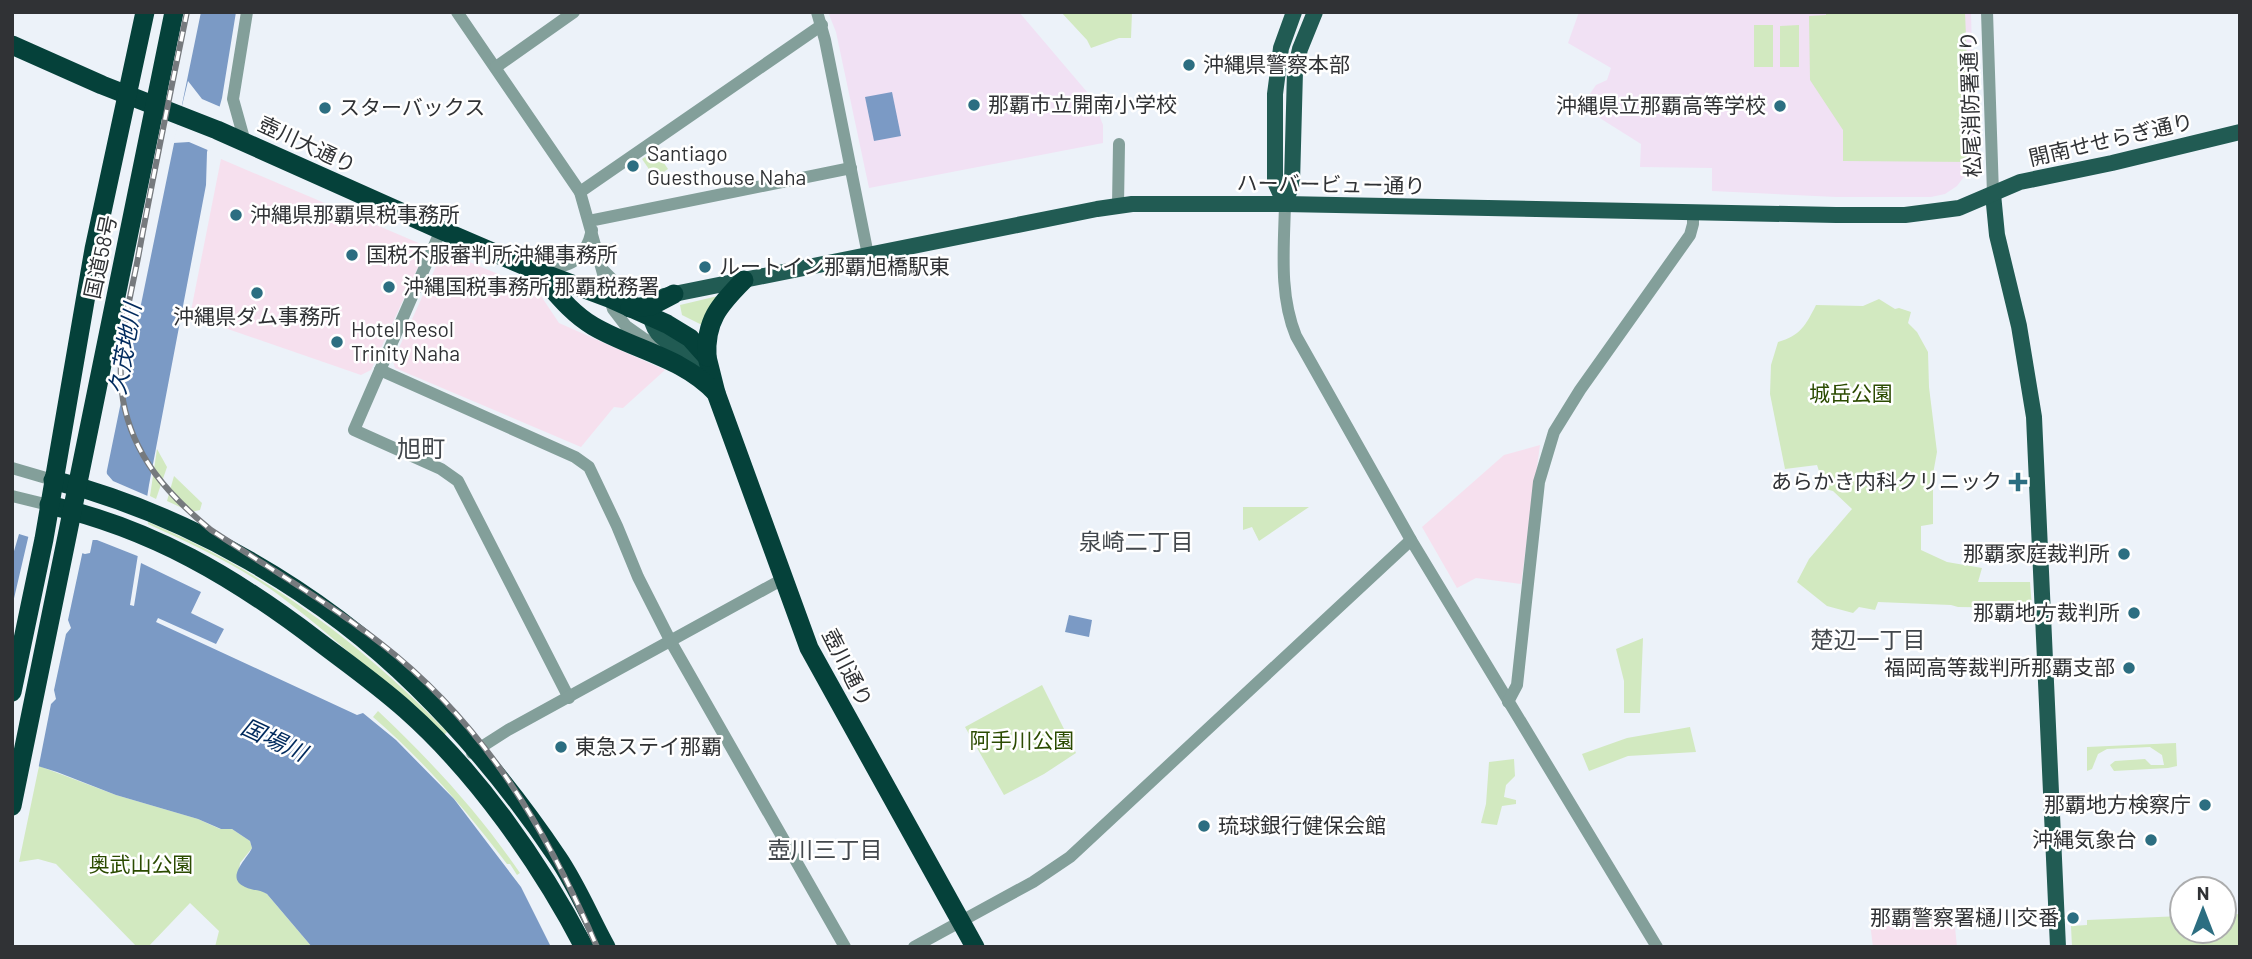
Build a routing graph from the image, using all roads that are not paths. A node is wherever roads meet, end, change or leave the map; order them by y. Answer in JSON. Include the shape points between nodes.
{"nodes":[{"id":1,"x":145,"y":12,"type":"edge"},
{"id":2,"x":174,"y":12,"type":"edge"},
{"id":3,"x":247,"y":12,"type":"edge"},
{"id":4,"x":457,"y":12,"type":"edge"},
{"id":5,"x":574,"y":12,"type":"edge"},
{"id":6,"x":817,"y":12,"type":"edge"},
{"id":7,"x":1294,"y":12,"type":"edge"},
{"id":8,"x":1315,"y":12,"type":"edge"},
{"id":9,"x":1987,"y":12,"type":"edge"},
{"id":10,"x":822,"y":25,"type":"junction"},
{"id":11,"x":12,"y":45,"type":"edge"},
{"id":12,"x":496,"y":67,"type":"junction"},
{"id":13,"x":127,"y":94,"type":"junction"},
{"id":14,"x":154,"y":104,"type":"junction"},
{"id":15,"x":2240,"y":132,"type":"edge"},
{"id":16,"x":245,"y":142,"type":"junction"},
{"id":17,"x":1119,"y":144,"type":"dead end"},
{"id":18,"x":851,"y":168,"type":"junction"},
{"id":19,"x":580,"y":192,"type":"junction"},
{"id":20,"x":1993,"y":194,"type":"junction"},
{"id":21,"x":1284,"y":204,"type":"junction"},
{"id":22,"x":1118,"y":205,"type":"junction"},
{"id":23,"x":1693,"y":212,"type":"junction"},
{"id":24,"x":590,"y":226,"type":"junction"},
{"id":25,"x":441,"y":230,"type":"junction"},
{"id":26,"x":868,"y":255,"type":"junction"},
{"id":27,"x":537,"y":271,"type":"junction"},
{"id":28,"x":603,"y":271,"type":"junction"},
{"id":29,"x":744,"y":280,"type":"junction"},
{"id":30,"x":552,"y":288,"type":"junction"},
{"id":31,"x":640,"y":304,"type":"junction"},
{"id":32,"x":706,"y":357,"type":"junction"},
{"id":33,"x":668,"y":359,"type":"junction"},
{"id":34,"x":380,"y":370,"type":"junction"},
{"id":35,"x":710,"y":387,"type":"junction"},
{"id":36,"x":12,"y":468,"type":"edge"},
{"id":37,"x":53,"y":480,"type":"junction"},
{"id":38,"x":78,"y":486,"type":"junction"},
{"id":39,"x":12,"y":496,"type":"edge"},
{"id":40,"x":49,"y":505,"type":"junction"},
{"id":41,"x":73,"y":511,"type":"junction"},
{"id":42,"x":1411,"y":540,"type":"junction"},
{"id":43,"x":783,"y":579,"type":"junction"},
{"id":44,"x":671,"y":642,"type":"junction"},
{"id":45,"x":12,"y":692,"type":"edge"},
{"id":46,"x":569,"y":698,"type":"junction"},
{"id":47,"x":1508,"y":702,"type":"junction"},
{"id":48,"x":476,"y":750,"type":"junction"},
{"id":49,"x":458,"y":765,"type":"junction"},
{"id":50,"x":12,"y":806,"type":"edge"},
{"id":51,"x":961,"y":921,"type":"junction"},
{"id":52,"x":584,"y":947,"type":"edge"},
{"id":53,"x":606,"y":947,"type":"edge"},
{"id":54,"x":845,"y":947,"type":"edge"},
{"id":55,"x":914,"y":947,"type":"edge"},
{"id":56,"x":975,"y":947,"type":"edge"},
{"id":57,"x":1657,"y":947,"type":"edge"},
{"id":58,"x":2058,"y":947,"type":"edge"}],
"edges":[{"from":1,"to":13,"type":"highway","name":"国道58号"},
{"from":2,"to":14,"type":"highway","name":"国道58号"},
{"from":3,"to":16,"type":"street","via":[[233,99]]},
{"from":4,"to":12,"type":"street"},
{"from":5,"to":12,"type":"street"},
{"from":6,"to":10,"type":"street"},
{"from":7,"to":21,"type":"main road","via":[[1281,48],[1276,94],[1275,183]]},
{"from":8,"to":21,"type":"main road","via":[[1295,71],[1293,183]]},
{"from":9,"to":20,"type":"street","name":"松尾消防署通り"},
{"from":10,"to":18,"type":"street"},
{"from":10,"to":19,"type":"street"},
{"from":11,"to":13,"type":"highway","name":"壺川大通り"},
{"from":12,"to":19,"type":"street"},
{"from":13,"to":14,"type":"highway","name":"壺川大通り"},
{"from":13,"to":37,"type":"highway","name":"国道58号"},
{"from":14,"to":16,"type":"highway","name":"壺川大通り"},
{"from":14,"to":38,"type":"highway","name":"国道58号"},
{"from":15,"to":20,"type":"main road","name":"開南せせらぎ通り","via":[[2020,182]]},
{"from":16,"to":25,"type":"highway","name":"壺川大通り"},
{"from":17,"to":22,"type":"street"},
{"from":18,"to":24,"type":"street"},
{"from":18,"to":26,"type":"street"},
{"from":19,"to":24,"type":"street"},
{"from":20,"to":23,"type":"main road","name":"ハーバービュー通り","via":[[1959,208],[1916,214]]},
{"from":20,"to":58,"type":"main road","via":[[2034,417]]},
{"from":21,"to":22,"type":"main road","name":"ハーバービュー通り"},
{"from":21,"to":23,"type":"main road","name":"ハーバービュー通り"},
{"from":21,"to":42,"type":"street","via":[[1285,290],[1292,325]]},
{"from":22,"to":26,"type":"main road","name":"ハーバービュー通り"},
{"from":23,"to":47,"type":"street","via":[[1690,235],[1554,432],[1539,482],[1517,685]]},
{"from":24,"to":27,"type":"street","via":[[585,251],[577,260]]},
{"from":24,"to":28,"type":"street"},
{"from":25,"to":27,"type":"highway","name":"壺川通り"},
{"from":25,"to":34,"type":"street"},
{"from":26,"to":29,"type":"main road","name":"ハーバービュー通り"},
{"from":27,"to":30,"type":"highway","name":"壺川通り"},
{"from":27,"to":31,"type":"highway","name":"壺川通り"},
{"from":28,"to":31,"type":"street"},
{"from":28,"to":31,"type":"street"},
{"from":29,"to":31,"type":"main road","name":"ハーバービュー通り"},
{"from":29,"to":32,"type":"highway","via":[[714,315]]},
{"from":30,"to":31,"type":"highway"},
{"from":30,"to":33,"type":"highway","name":"壺川通り","via":[[571,310],[595,327]]},
{"from":31,"to":32,"type":"highway","name":"壺川通り","via":[[690,338]]},
{"from":31,"to":33,"type":"street","via":[[626,326],[661,348]]},
{"from":31,"to":35,"type":"main road","via":[[657,334],[699,367]]},
{"from":32,"to":35,"type":"highway","name":"壺川通り"},
{"from":33,"to":35,"type":"highway","name":"壺川通り"},
{"from":34,"to":44,"type":"street","via":[[584,462]]},
{"from":34,"to":46,"type":"street","via":[[354,430],[458,481]]},
{"from":35,"to":43,"type":"highway","name":"壺川通り"},
{"from":36,"to":37,"type":"street"},
{"from":37,"to":38,"type":"highway"},
{"from":37,"to":40,"type":"highway","name":"国道58号"},
{"from":38,"to":41,"type":"highway","name":"国道58号"},
{"from":38,"to":48,"type":"highway","via":[[195,533],[251,563],[341,622],[415,685]]},
{"from":39,"to":40,"type":"street"},
{"from":40,"to":41,"type":"highway"},
{"from":40,"to":45,"type":"highway","name":"国道58号"},
{"from":41,"to":49,"type":"highway","via":[[144,535],[211,567],[273,607],[406,710]]},
{"from":41,"to":50,"type":"highway","name":"国道58号"},
{"from":42,"to":47,"type":"street"},
{"from":42,"to":51,"type":"street","via":[[1082,846],[1033,882]]},
{"from":43,"to":44,"type":"street"},
{"from":43,"to":51,"type":"highway","name":"壺川通り","via":[[819,669]]},
{"from":44,"to":46,"type":"street"},
{"from":44,"to":54,"type":"street"},
{"from":46,"to":48,"type":"street"},
{"from":47,"to":57,"type":"street"},
{"from":48,"to":49,"type":"street"},
{"from":48,"to":53,"type":"highway","via":[[560,861]]},
{"from":49,"to":52,"type":"highway","via":[[526,849]]},
{"from":51,"to":55,"type":"street"},
{"from":51,"to":56,"type":"highway","name":"壺川通り"}]}
